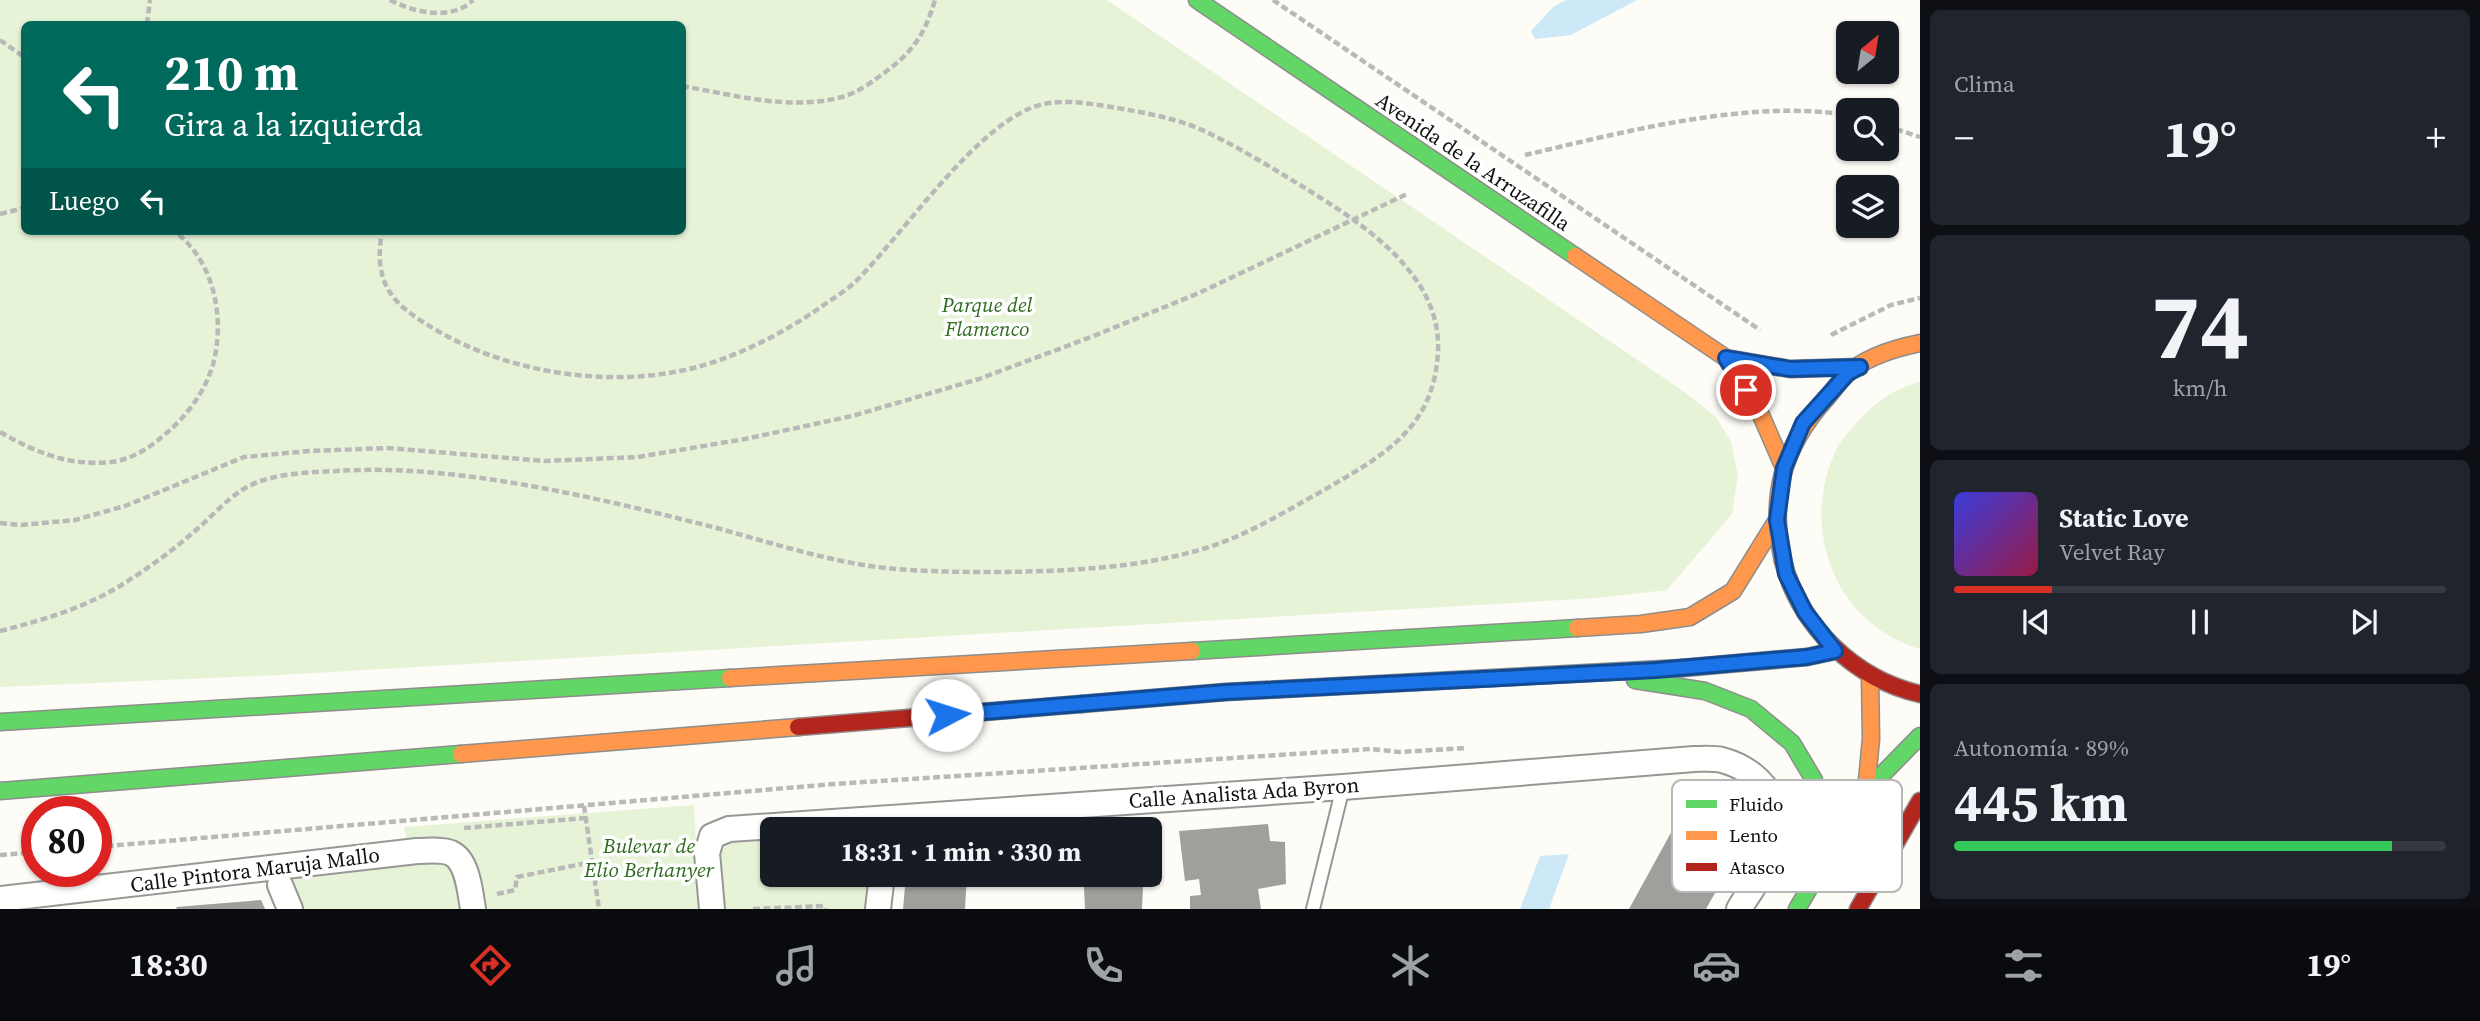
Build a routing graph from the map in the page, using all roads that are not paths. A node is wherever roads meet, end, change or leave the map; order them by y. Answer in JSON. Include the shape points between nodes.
{"nodes":[{"id":1,"x":1197,"y":0,"type":"edge"},
{"id":2,"x":1920,"y":343,"type":"edge"},
{"id":3,"x":1726,"y":358,"type":"junction"},
{"id":4,"x":1860,"y":367,"type":"junction"},
{"id":5,"x":1784,"y":468,"type":"junction"},
{"id":6,"x":1777,"y":520,"type":"junction"},
{"id":7,"x":1835,"y":651,"type":"junction"},
{"id":8,"x":1594,"y":673,"type":"junction"},
{"id":9,"x":1870,"y":676,"type":"junction"},
{"id":10,"x":1920,"y":694,"type":"edge"},
{"id":11,"x":0,"y":722,"type":"edge"},
{"id":12,"x":1920,"y":736,"type":"edge"},
{"id":13,"x":1759,"y":780,"type":"edge"},
{"id":14,"x":1814,"y":780,"type":"edge"},
{"id":15,"x":1867,"y":780,"type":"edge"},
{"id":16,"x":1877,"y":780,"type":"edge"},
{"id":17,"x":1343,"y":787,"type":"junction"},
{"id":18,"x":0,"y":791,"type":"edge"},
{"id":19,"x":1920,"y":801,"type":"edge"},
{"id":20,"x":1902,"y":832,"type":"edge"},
{"id":21,"x":280,"y":885,"type":"dead end"},
{"id":22,"x":881,"y":887,"type":"edge"},
{"id":23,"x":1749,"y":892,"type":"edge"},
{"id":24,"x":1807,"y":892,"type":"edge"},
{"id":25,"x":1868,"y":892,"type":"edge"},
{"id":26,"x":0,"y":899,"type":"edge"},
{"id":27,"x":473,"y":905,"type":"edge"},
{"id":28,"x":290,"y":909,"type":"edge"},
{"id":29,"x":712,"y":909,"type":"edge"},
{"id":30,"x":878,"y":909,"type":"edge"},
{"id":31,"x":1313,"y":909,"type":"edge"},
{"id":32,"x":1739,"y":909,"type":"edge"},
{"id":33,"x":1797,"y":909,"type":"edge"},
{"id":34,"x":1858,"y":909,"type":"edge"}],
"edges":[{"from":1,"to":3,"type":"main road","name":"Avenida de la Arruzafilla"},
{"from":2,"to":4,"type":"main road","via":[[1901,346]]},
{"from":3,"to":4,"type":"main road","name":"Avenida de la Arruzafilla","via":[[1790,369]]},
{"from":3,"to":5,"type":"main road","name":"Avenida de la Arruzafilla","via":[[1757,406]]},
{"from":4,"to":5,"type":"main road","via":[[1848,373],[1803,423]]},
{"from":5,"to":6,"type":"main road"},
{"from":6,"to":7,"type":"main road","via":[[1786,574],[1805,612]]},
{"from":6,"to":11,"type":"main road","via":[[1733,591],[1690,617],[1641,624]]},
{"from":7,"to":8,"type":"main road"},
{"from":7,"to":9,"type":"main road"},
{"from":8,"to":14,"type":"main road","via":[[1705,691],[1751,709],[1792,743]]},
{"from":8,"to":18,"type":"main road","via":[[1226,692]]},
{"from":9,"to":10,"type":"main road"},
{"from":9,"to":15,"type":"main road"},
{"from":12,"to":16,"type":"main road"},
{"from":13,"to":17,"type":"street","name":"Calle Analista Ada Byron","via":[[1720,760],[1694,759]]},
{"from":17,"to":29,"type":"street","name":"Calle Analista Ada Byron","via":[[729,829],[712,836],[706,852]]},
{"from":17,"to":31,"type":"lane"},
{"from":19,"to":20,"type":"main road"},
{"from":21,"to":28,"type":"street"},
{"from":22,"to":30,"type":"street"},
{"from":23,"to":32,"type":"street","name":"Calle Analista Ada Byron"},
{"from":24,"to":33,"type":"main road"},
{"from":25,"to":34,"type":"main road"},
{"from":26,"to":27,"type":"street","name":"Calle Pintora Maruja Mallo","via":[[417,851],[451,853],[458,858]]}]}
